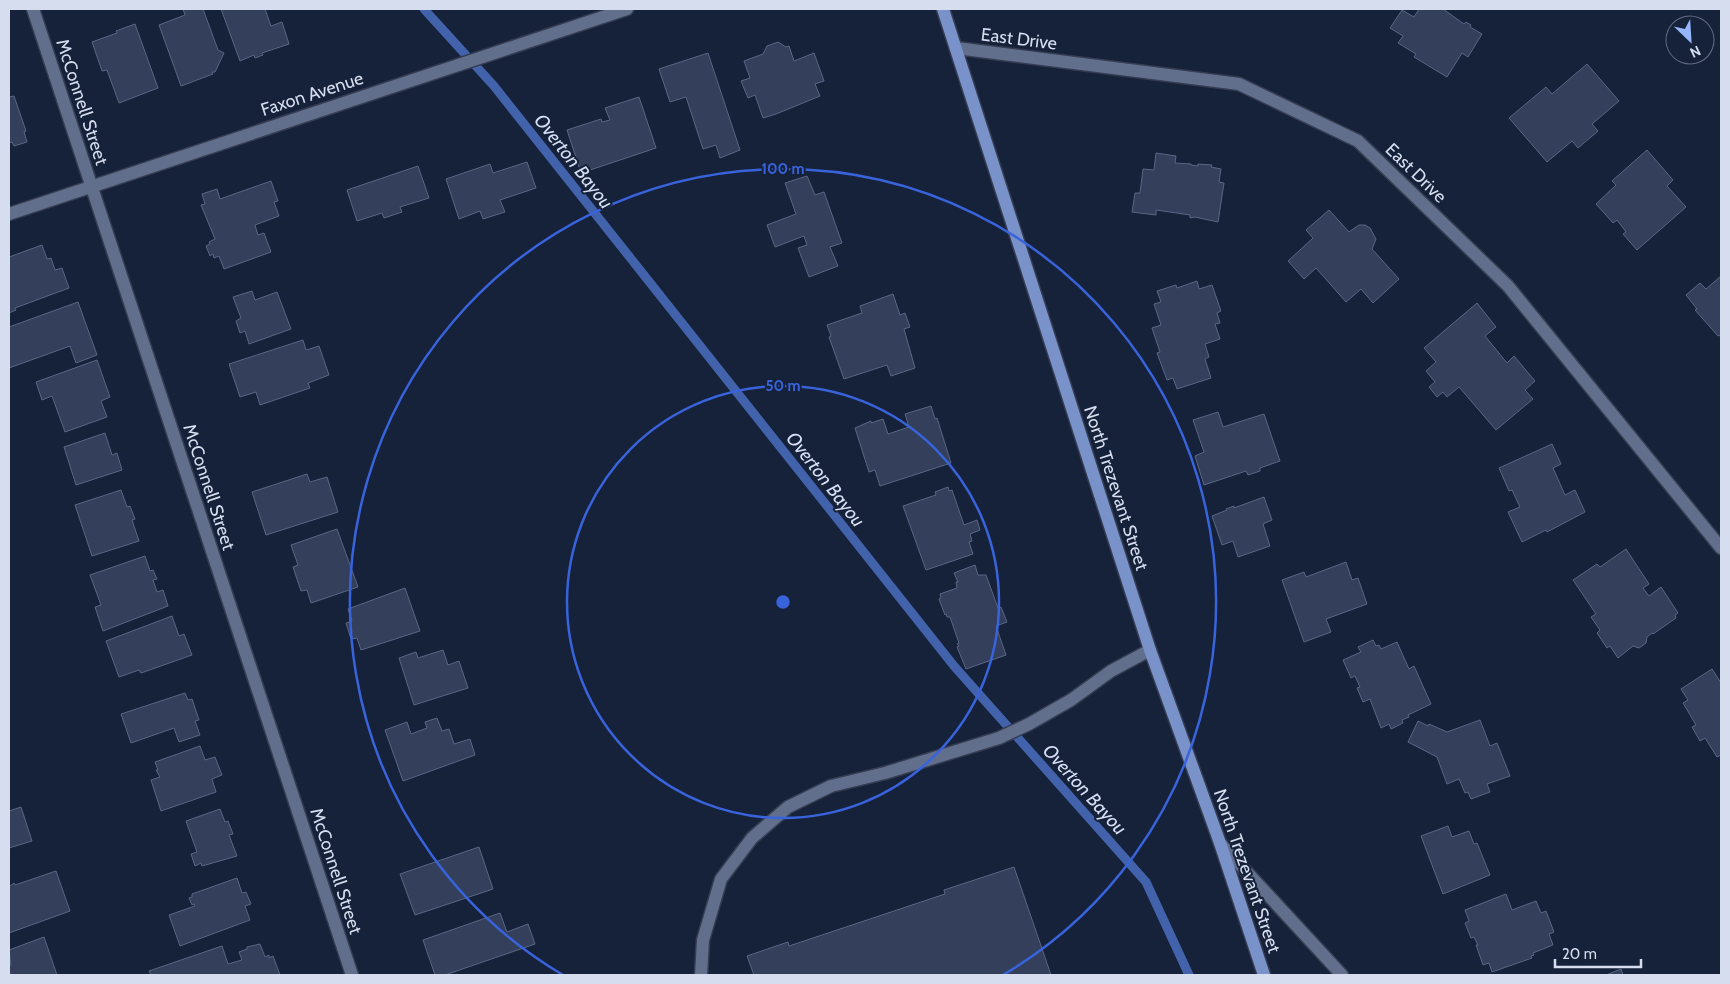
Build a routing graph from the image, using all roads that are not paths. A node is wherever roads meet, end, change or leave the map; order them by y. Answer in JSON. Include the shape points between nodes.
{"nodes":[{"id":1,"x":34,"y":9,"type":"edge"},
{"id":2,"x":627,"y":9,"type":"edge"},
{"id":3,"x":943,"y":9,"type":"edge"},
{"id":4,"x":956,"y":48,"type":"junction"},
{"id":5,"x":91,"y":186,"type":"junction"},
{"id":6,"x":9,"y":214,"type":"edge"},
{"id":7,"x":1721,"y":548,"type":"edge"},
{"id":8,"x":1150,"y":650,"type":"junction"},
{"id":9,"x":1220,"y":843,"type":"junction"},
{"id":10,"x":352,"y":975,"type":"edge"},
{"id":11,"x":701,"y":975,"type":"edge"},
{"id":12,"x":1264,"y":975,"type":"edge"},
{"id":13,"x":1342,"y":975,"type":"edge"}],
"edges":[{"from":1,"to":5,"type":"street","name":"McConnell Street"},
{"from":2,"to":5,"type":"street","name":"Faxon Avenue"},
{"from":3,"to":4,"type":"main road","name":"North Trezevant Street"},
{"from":4,"to":7,"type":"street","name":"East Drive","via":[[1239,84],[1358,141],[1508,286]]},
{"from":4,"to":8,"type":"main road","name":"North Trezevant Street"},
{"from":5,"to":6,"type":"street","name":"Faxon Avenue"},
{"from":5,"to":10,"type":"street","name":"McConnell Street"},
{"from":8,"to":9,"type":"main road","name":"North Trezevant Street"},
{"from":8,"to":11,"type":"street","via":[[1112,671],[1071,700],[998,738],[831,786],[788,807],[752,838],[721,879],[703,940]]},
{"from":9,"to":12,"type":"main road","name":"North Trezevant Street"},
{"from":9,"to":13,"type":"street"}]}
